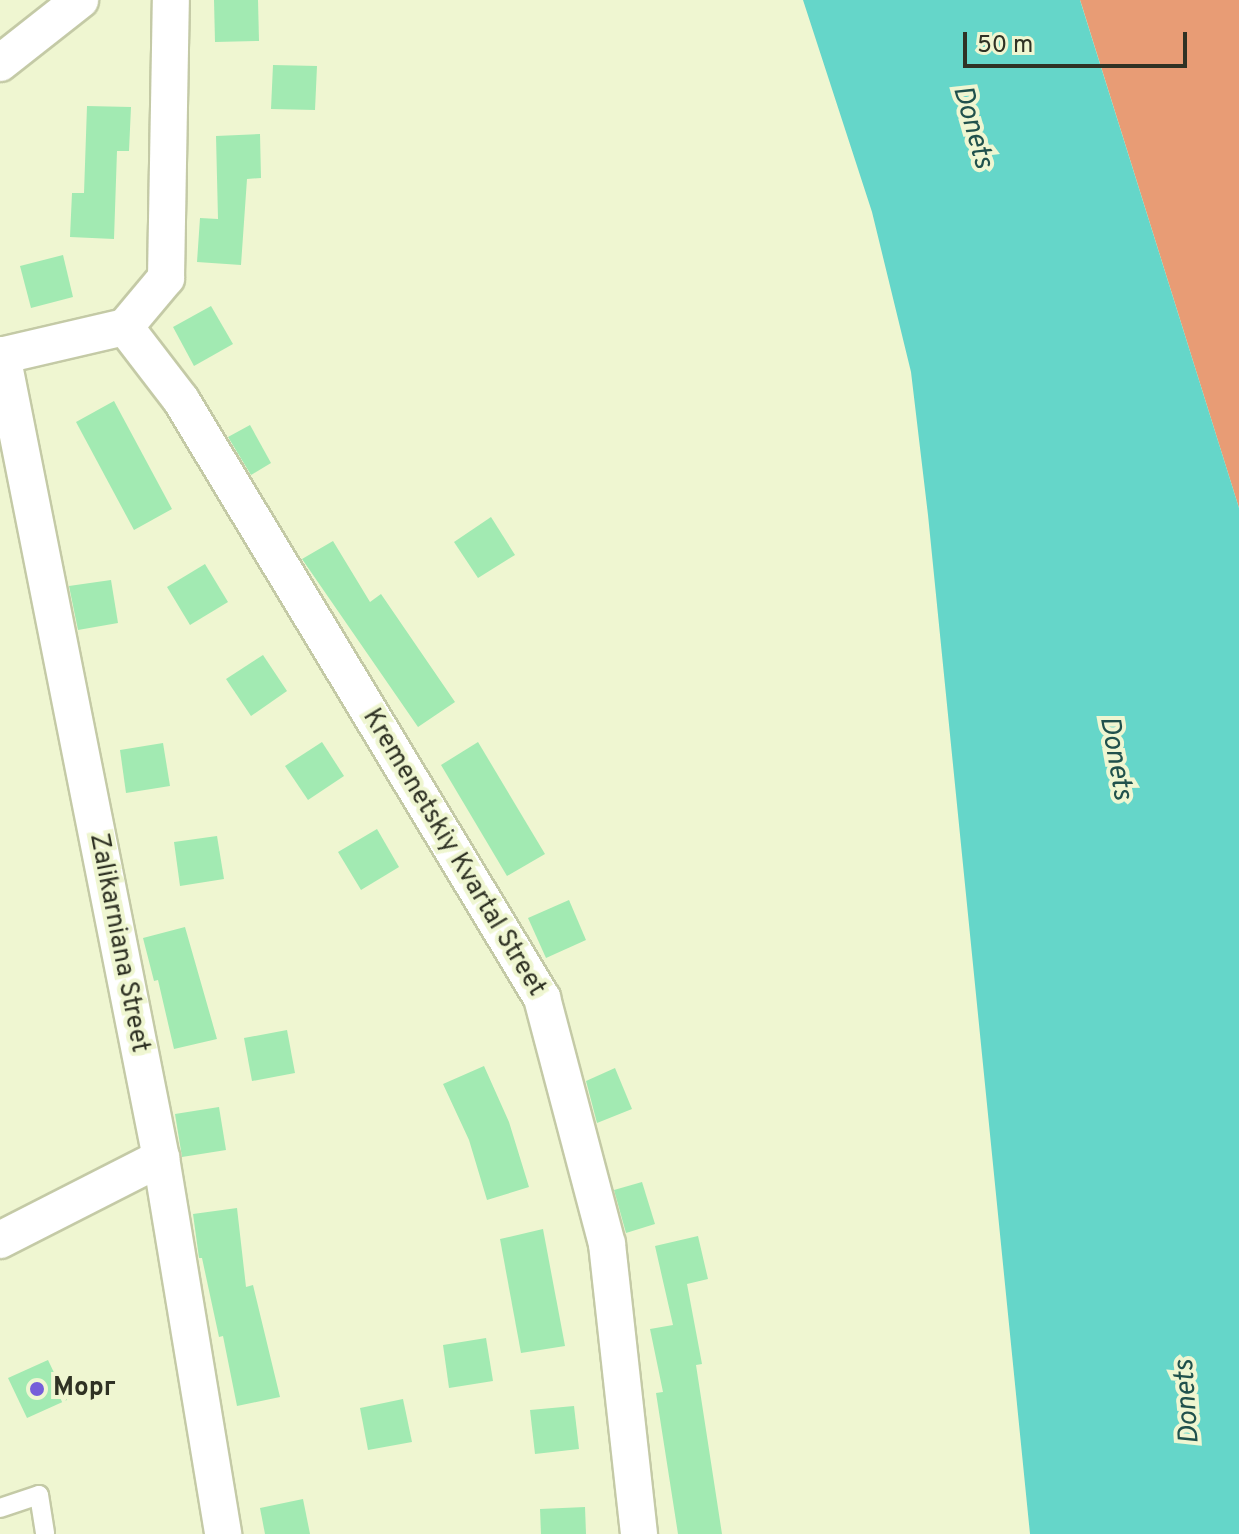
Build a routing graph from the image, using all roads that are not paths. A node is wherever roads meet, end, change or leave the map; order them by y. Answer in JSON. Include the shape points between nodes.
{"nodes":[{"id":1,"x":80,"y":0,"type":"edge"},
{"id":2,"x":171,"y":0,"type":"edge"},
{"id":3,"x":0,"y":63,"type":"edge"},
{"id":4,"x":125,"y":327,"type":"junction"},
{"id":5,"x":1,"y":355,"type":"edge"},
{"id":6,"x":161,"y":1158,"type":"junction"},
{"id":7,"x":0,"y":1240,"type":"edge"},
{"id":8,"x":0,"y":1508,"type":"edge"},
{"id":9,"x":45,"y":1534,"type":"edge"},
{"id":10,"x":223,"y":1534,"type":"edge"},
{"id":11,"x":639,"y":1534,"type":"edge"}],
"edges":[{"from":1,"to":3,"type":"street"},
{"from":2,"to":4,"type":"street","via":[[166,278]]},
{"from":4,"to":5,"type":"street"},
{"from":4,"to":11,"type":"street","name":"Kremenetskiy Kvartal Street","via":[[181,400],[542,998],[607,1244]]},
{"from":5,"to":6,"type":"street","name":"Zalikarniana Street"},
{"from":6,"to":7,"type":"street"},
{"from":6,"to":10,"type":"street","name":"Zalikarniana Street"},
{"from":8,"to":9,"type":"lane","via":[[39,1495]]}]}
